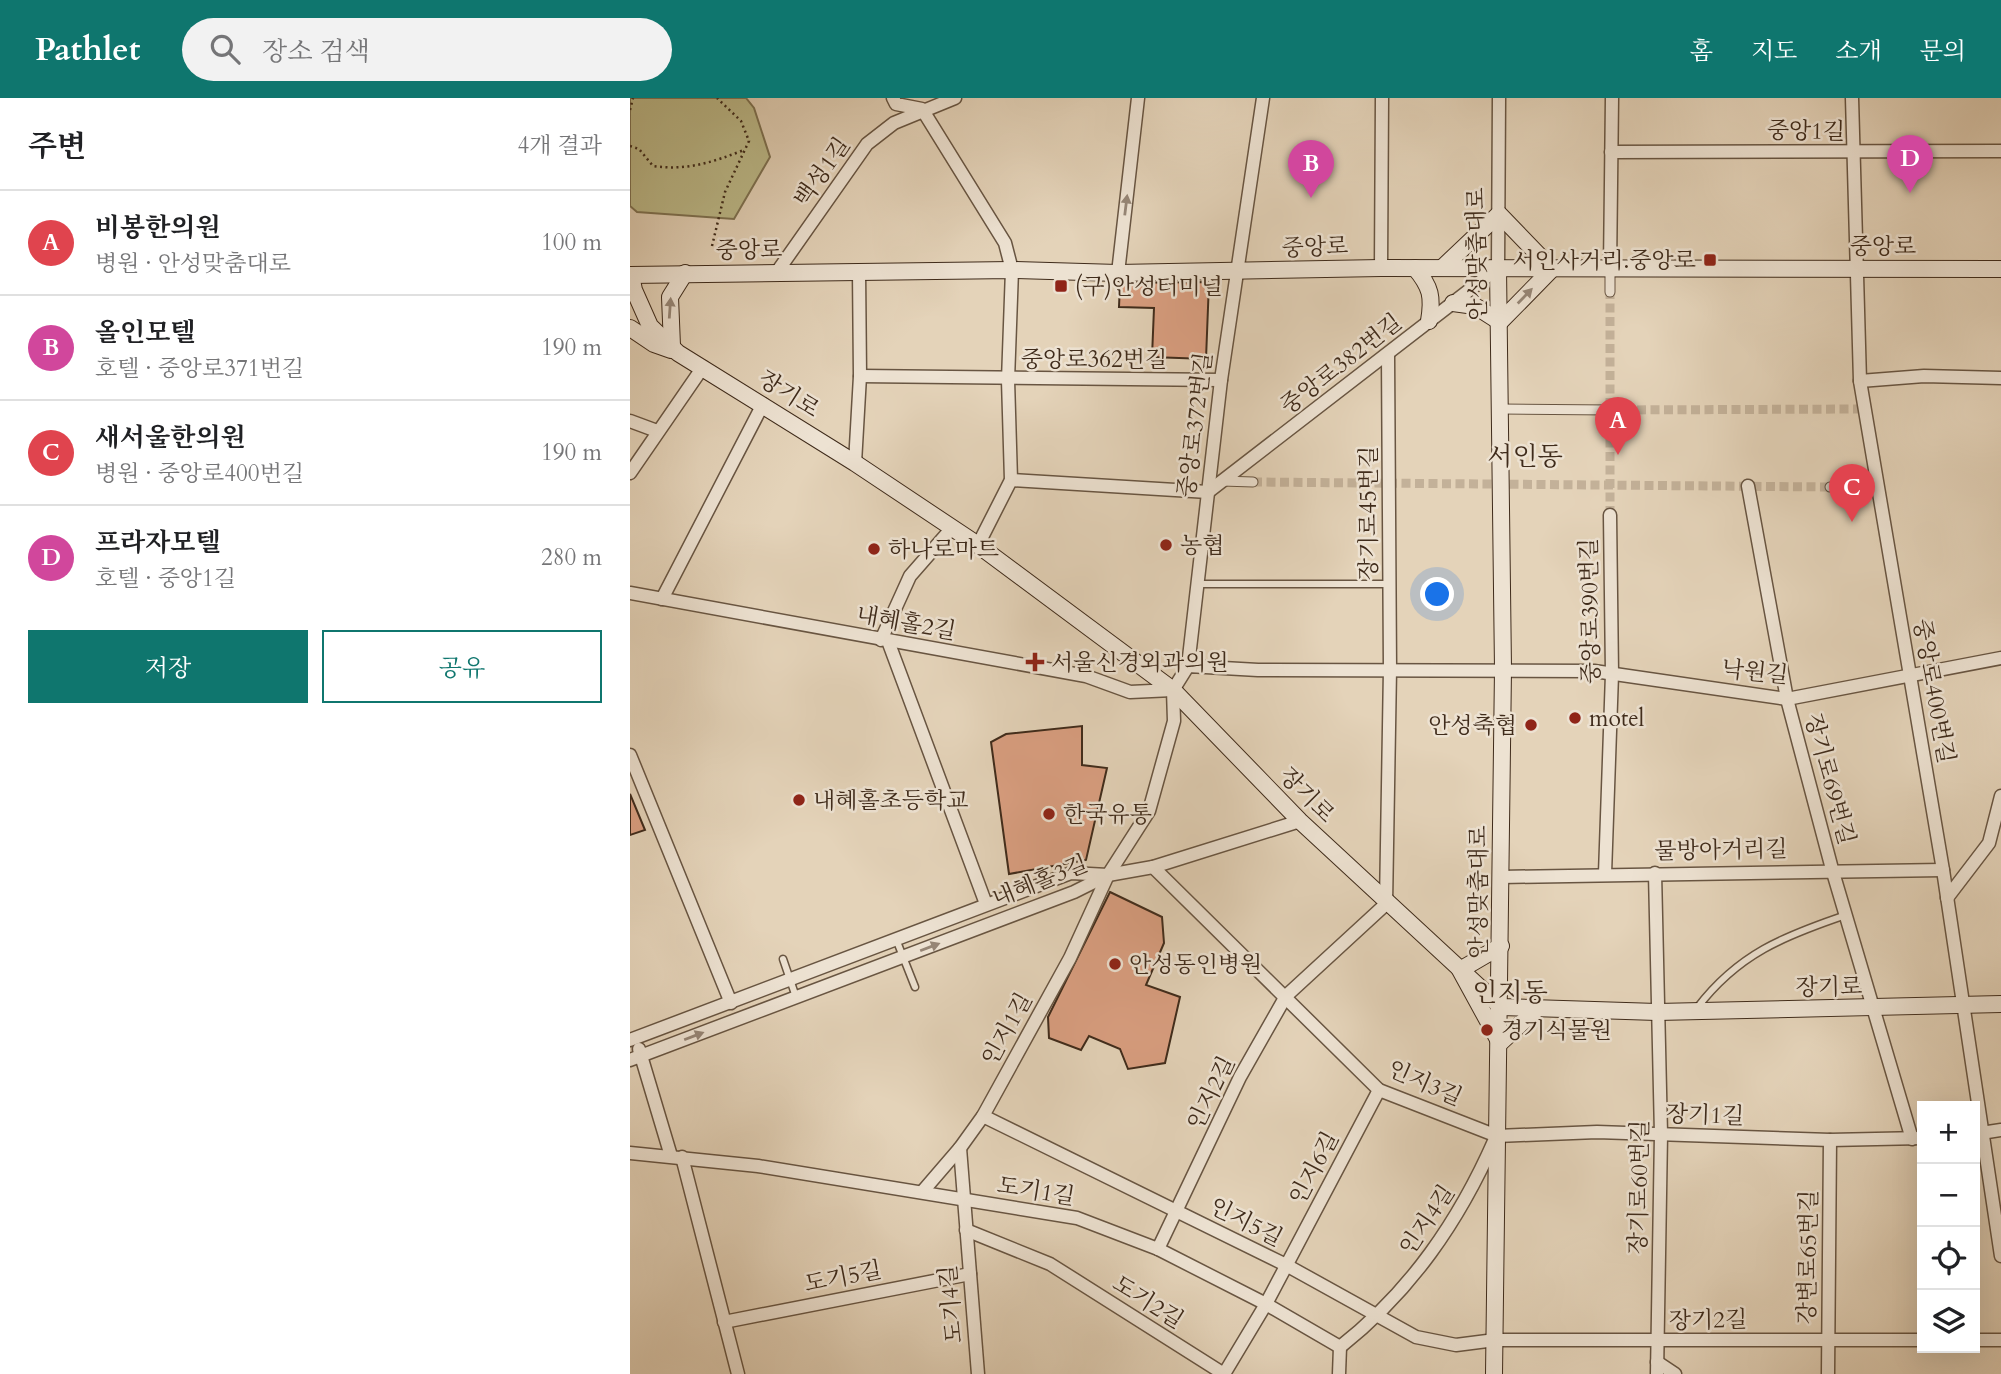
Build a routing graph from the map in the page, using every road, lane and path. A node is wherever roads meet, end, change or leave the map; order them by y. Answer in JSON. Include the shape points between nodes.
{"nodes":[{"id":1,"x":633,"y":98,"type":"edge"},
{"id":2,"x":717,"y":98,"type":"edge"},
{"id":3,"x":893,"y":98,"type":"edge"},
{"id":4,"x":955,"y":98,"type":"edge"},
{"id":5,"x":1138,"y":98,"type":"edge"},
{"id":6,"x":1263,"y":98,"type":"edge"},
{"id":7,"x":1382,"y":98,"type":"edge"},
{"id":8,"x":1499,"y":98,"type":"edge"},
{"id":9,"x":1612,"y":98,"type":"edge"},
{"id":10,"x":1852,"y":98,"type":"edge"},
{"id":11,"x":922,"y":109,"type":"junction"},
{"id":12,"x":630,"y":110,"type":"edge"},
{"id":13,"x":630,"y":146,"type":"edge"},
{"id":14,"x":745,"y":149,"type":"junction"},
{"id":15,"x":2001,"y":151,"type":"edge"},
{"id":16,"x":1611,"y":152,"type":"junction"},
{"id":17,"x":1853,"y":153,"type":"junction"},
{"id":18,"x":1499,"y":214,"type":"junction"},
{"id":19,"x":712,"y":246,"type":"dead end"},
{"id":20,"x":1381,"y":268,"type":"junction"},
{"id":21,"x":1415,"y":268,"type":"junction"},
{"id":22,"x":1442,"y":268,"type":"junction"},
{"id":23,"x":1498,"y":268,"type":"junction"},
{"id":24,"x":1552,"y":269,"type":"junction"},
{"id":25,"x":1610,"y":269,"type":"junction"},
{"id":26,"x":1855,"y":269,"type":"junction"},
{"id":27,"x":2001,"y":269,"type":"edge"},
{"id":28,"x":1012,"y":270,"type":"junction"},
{"id":29,"x":859,"y":271,"type":"junction"},
{"id":30,"x":777,"y":272,"type":"junction"},
{"id":31,"x":1118,"y":272,"type":"junction"},
{"id":32,"x":1238,"y":272,"type":"junction"},
{"id":33,"x":685,"y":273,"type":"junction"},
{"id":34,"x":630,"y":275,"type":"edge"},
{"id":35,"x":1610,"y":292,"type":"tunnel mouth"},
{"id":36,"x":1453,"y":303,"type":"junction"},
{"id":37,"x":1429,"y":321,"type":"junction"},
{"id":38,"x":1500,"y":323,"type":"junction"},
{"id":39,"x":630,"y":328,"type":"edge"},
{"id":40,"x":675,"y":349,"type":"junction"},
{"id":41,"x":1388,"y":356,"type":"junction"},
{"id":42,"x":703,"y":367,"type":"junction"},
{"id":43,"x":860,"y":376,"type":"junction"},
{"id":44,"x":2001,"y":378,"type":"edge"},
{"id":45,"x":1008,"y":380,"type":"junction"},
{"id":46,"x":1221,"y":380,"type":"junction"},
{"id":47,"x":1860,"y":381,"type":"junction"},
{"id":48,"x":763,"y":404,"type":"junction"},
{"id":49,"x":1501,"y":409,"type":"junction"},
{"id":50,"x":1610,"y":410,"type":"tunnel mouth"},
{"id":51,"x":630,"y":421,"type":"edge"},
{"id":52,"x":657,"y":431,"type":"junction"},
{"id":53,"x":855,"y":463,"type":"junction"},
{"id":54,"x":630,"y":473,"type":"edge"},
{"id":55,"x":1011,"y":480,"type":"junction"},
{"id":56,"x":1222,"y":481,"type":"junction"},
{"id":57,"x":1253,"y":482,"type":"tunnel mouth"},
{"id":58,"x":1748,"y":486,"type":"dead end"},
{"id":59,"x":1878,"y":486,"type":"junction"},
{"id":60,"x":1830,"y":487,"type":"tunnel mouth"},
{"id":61,"x":1208,"y":492,"type":"junction"},
{"id":62,"x":1609,"y":515,"type":"tunnel mouth"},
{"id":63,"x":951,"y":528,"type":"junction"},
{"id":64,"x":978,"y":545,"type":"junction"},
{"id":65,"x":1198,"y":584,"type":"junction"},
{"id":66,"x":1390,"y":584,"type":"junction"},
{"id":67,"x":630,"y":593,"type":"edge"},
{"id":68,"x":662,"y":599,"type":"junction"},
{"id":69,"x":885,"y":640,"type":"junction"},
{"id":70,"x":2001,"y":658,"type":"edge"},
{"id":71,"x":1188,"y":666,"type":"junction"},
{"id":72,"x":1503,"y":669,"type":"junction"},
{"id":73,"x":1390,"y":670,"type":"junction"},
{"id":74,"x":1612,"y":674,"type":"junction"},
{"id":75,"x":1910,"y":676,"type":"junction"},
{"id":76,"x":1173,"y":690,"type":"junction"},
{"id":77,"x":1787,"y":699,"type":"junction"},
{"id":78,"x":630,"y":755,"type":"edge"},
{"id":79,"x":2001,"y":796,"type":"edge"},
{"id":80,"x":1300,"y":821,"type":"junction"},
{"id":81,"x":1995,"y":843,"type":"edge"},
{"id":82,"x":1153,"y":867,"type":"junction"},
{"id":83,"x":1832,"y":869,"type":"junction"},
{"id":84,"x":1943,"y":870,"type":"junction"},
{"id":85,"x":1655,"y":873,"type":"junction"},
{"id":86,"x":1605,"y":874,"type":"junction"},
{"id":87,"x":1108,"y":875,"type":"junction"},
{"id":88,"x":1501,"y":877,"type":"junction"},
{"id":89,"x":1947,"y":898,"type":"junction"},
{"id":90,"x":986,"y":904,"type":"junction"},
{"id":91,"x":1386,"y":904,"type":"junction"},
{"id":92,"x":1846,"y":915,"type":"junction"},
{"id":93,"x":896,"y":939,"type":"junction"},
{"id":94,"x":1501,"y":946,"type":"junction"},
{"id":95,"x":903,"y":957,"type":"junction"},
{"id":96,"x":783,"y":959,"type":"dead end"},
{"id":97,"x":1460,"y":970,"type":"junction"},
{"id":98,"x":790,"y":980,"type":"junction"},
{"id":99,"x":915,"y":987,"type":"dead end"},
{"id":100,"x":1286,"y":996,"type":"junction"},
{"id":101,"x":796,"y":997,"type":"junction"},
{"id":102,"x":731,"y":1003,"type":"junction"},
{"id":103,"x":2001,"y":1004,"type":"edge"},
{"id":104,"x":1501,"y":1007,"type":"junction"},
{"id":105,"x":1964,"y":1007,"type":"junction"},
{"id":106,"x":1538,"y":1008,"type":"junction"},
{"id":107,"x":1875,"y":1009,"type":"junction"},
{"id":108,"x":1657,"y":1012,"type":"junction"},
{"id":109,"x":1694,"y":1012,"type":"junction"},
{"id":110,"x":633,"y":1039,"type":"edge"},
{"id":111,"x":1500,"y":1043,"type":"junction"},
{"id":112,"x":636,"y":1058,"type":"edge"},
{"id":113,"x":1379,"y":1090,"type":"junction"},
{"id":114,"x":1974,"y":1101,"type":"edge"},
{"id":115,"x":982,"y":1116,"type":"junction"},
{"id":116,"x":2001,"y":1130,"type":"edge"},
{"id":117,"x":1661,"y":1134,"type":"junction"},
{"id":118,"x":1980,"y":1134,"type":"edge"},
{"id":119,"x":1497,"y":1136,"type":"junction"},
{"id":120,"x":1917,"y":1138,"type":"edge"},
{"id":121,"x":1830,"y":1140,"type":"junction"},
{"id":122,"x":1980,"y":1145,"type":"edge"},
{"id":123,"x":960,"y":1148,"type":"junction"},
{"id":124,"x":630,"y":1153,"type":"edge"},
{"id":125,"x":676,"y":1157,"type":"junction"},
{"id":126,"x":923,"y":1191,"type":"junction"},
{"id":127,"x":964,"y":1201,"type":"junction"},
{"id":128,"x":1178,"y":1211,"type":"junction"},
{"id":129,"x":966,"y":1230,"type":"junction"},
{"id":130,"x":1158,"y":1249,"type":"junction"},
{"id":131,"x":2001,"y":1256,"type":"edge"},
{"id":132,"x":1050,"y":1265,"type":"joint"},
{"id":133,"x":1286,"y":1265,"type":"junction"},
{"id":134,"x":970,"y":1274,"type":"junction"},
{"id":135,"x":1266,"y":1304,"type":"junction"},
{"id":136,"x":1377,"y":1318,"type":"junction"},
{"id":137,"x":724,"y":1322,"type":"junction"},
{"id":138,"x":1828,"y":1339,"type":"junction"},
{"id":139,"x":1917,"y":1339,"type":"edge"},
{"id":140,"x":1495,"y":1340,"type":"junction"},
{"id":141,"x":1980,"y":1340,"type":"edge"},
{"id":142,"x":2001,"y":1340,"type":"edge"},
{"id":143,"x":1657,"y":1341,"type":"junction"},
{"id":144,"x":1340,"y":1347,"type":"junction"},
{"id":145,"x":1657,"y":1368,"type":"edge"},
{"id":146,"x":738,"y":1374,"type":"edge"},
{"id":147,"x":978,"y":1374,"type":"edge"},
{"id":148,"x":1224,"y":1374,"type":"edge"},
{"id":149,"x":1339,"y":1374,"type":"edge"},
{"id":150,"x":1494,"y":1374,"type":"edge"},
{"id":151,"x":1675,"y":1374,"type":"edge"},
{"id":152,"x":1828,"y":1374,"type":"edge"}],
"edges":[{"from":1,"to":12,"type":"path"},
{"from":2,"to":14,"type":"path","via":[[741,121],[749,141]]},
{"from":3,"to":11,"type":"street","via":[[896,104]]},
{"from":4,"to":11,"type":"street","name":"백성1길"},
{"from":31,"to":5,"type":"street","one_way":true},
{"from":6,"to":32,"type":"street","name":"중앙로372번길"},
{"from":7,"to":20,"type":"street"},
{"from":8,"to":18,"type":"street","name":"안성맞춤대로"},
{"from":9,"to":16,"type":"street"},
{"from":10,"to":17,"type":"street","name":"중앙로400번길"},
{"from":11,"to":28,"type":"street","via":[[1005,243]]},
{"from":11,"to":30,"type":"street","name":"백성1길","via":[[867,144]]},
{"from":13,"to":14,"type":"path","via":[[639,149],[653,166],[674,169],[709,164]]},
{"from":14,"to":19,"type":"path","via":[[725,192]]},
{"from":15,"to":17,"type":"street","name":"중앙1길"},
{"from":16,"to":17,"type":"street","name":"중앙1길"},
{"from":16,"to":25,"type":"street"},
{"from":17,"to":26,"type":"street","name":"중앙로400번길"},
{"from":18,"to":22,"type":"main road"},
{"from":18,"to":23,"type":"street","name":"안성맞춤대로"},
{"from":18,"to":24,"type":"main road"},
{"from":20,"to":21,"type":"main road","name":"중앙로"},
{"from":20,"to":32,"type":"main road","name":"중앙로"},
{"from":21,"to":22,"type":"main road","name":"중앙로"},
{"from":21,"to":37,"type":"main road","via":[[1433,295]]},
{"from":22,"to":23,"type":"main road","name":"중앙로"},
{"from":23,"to":24,"type":"main road","name":"중앙로"},
{"from":23,"to":36,"type":"street","name":"중앙로382번길"},
{"from":23,"to":38,"type":"main road","name":"안성맞춤대로"},
{"from":24,"to":25,"type":"main road","name":"중앙로"},
{"from":38,"to":24,"type":"main road","one_way":true},
{"from":25,"to":26,"type":"main road","name":"중앙로"},
{"from":25,"to":35,"type":"street"},
{"from":26,"to":27,"type":"main road","name":"중앙로"},
{"from":26,"to":47,"type":"street","name":"중앙로400번길"},
{"from":28,"to":29,"type":"main road","name":"중앙로"},
{"from":28,"to":31,"type":"main road","name":"중앙로"},
{"from":28,"to":45,"type":"street","name":"중앙로362번길"},
{"from":29,"to":30,"type":"main road","name":"중앙로"},
{"from":29,"to":43,"type":"street"},
{"from":30,"to":33,"type":"main road","name":"중앙로"},
{"from":31,"to":32,"type":"main road","name":"중앙로"},
{"from":32,"to":46,"type":"street","name":"중앙로372번길"},
{"from":33,"to":34,"type":"main road","name":"중앙로"},
{"from":40,"to":33,"type":"main road","one_way":true,"via":[[670,297]]},
{"from":34,"to":40,"type":"main road","name":"장기로","via":[[650,326]]},
{"from":36,"to":37,"type":"street","name":"중앙로382번길"},
{"from":36,"to":38,"type":"main road","via":[[1475,306]]},
{"from":37,"to":41,"type":"street","name":"중앙로382번길"},
{"from":38,"to":49,"type":"main road","name":"안성맞춤대로"},
{"from":39,"to":40,"type":"main road","via":[[654,344]]},
{"from":40,"to":42,"type":"main road","name":"장기로"},
{"from":41,"to":56,"type":"street","name":"중앙로382번길"},
{"from":41,"to":66,"type":"street","name":"장기로45번길"},
{"from":42,"to":48,"type":"main road","name":"장기로"},
{"from":42,"to":52,"type":"street"},
{"from":43,"to":45,"type":"street"},
{"from":43,"to":53,"type":"street"},
{"from":44,"to":47,"type":"street","via":[[1924,376]]},
{"from":45,"to":46,"type":"street","name":"중앙로362번길"},
{"from":45,"to":55,"type":"street","name":"중앙로362번길"},
{"from":46,"to":61,"type":"street","name":"중앙로372번길"},
{"from":47,"to":59,"type":"street","name":"중앙로400번길"},
{"from":48,"to":53,"type":"main road","name":"장기로"},
{"from":48,"to":68,"type":"street"},
{"from":49,"to":50,"type":"street"},
{"from":49,"to":72,"type":"main road","name":"안성맞춤대로"},
{"from":51,"to":52,"type":"street"},
{"from":52,"to":54,"type":"street"},
{"from":53,"to":63,"type":"main road","name":"장기로"},
{"from":55,"to":61,"type":"street"},
{"from":55,"to":64,"type":"street","name":"중앙로362번길"},
{"from":56,"to":57,"type":"street"},
{"from":56,"to":61,"type":"street","name":"중앙로382번길"},
{"from":58,"to":77,"type":"street","name":"장기로69번길"},
{"from":59,"to":60,"type":"street"},
{"from":59,"to":75,"type":"street","name":"중앙로400번길"},
{"from":61,"to":65,"type":"street","name":"중앙로372번길"},
{"from":62,"to":74,"type":"street","name":"중앙로390번길"},
{"from":63,"to":64,"type":"main road","name":"장기로"},
{"from":63,"to":69,"type":"street","via":[[910,576]]},
{"from":64,"to":76,"type":"main road","name":"장기로"},
{"from":65,"to":66,"type":"lane"},
{"from":65,"to":71,"type":"street","name":"중앙로372번길"},
{"from":66,"to":73,"type":"street","name":"장기로45번길"},
{"from":67,"to":68,"type":"street","name":"내혜홀2길"},
{"from":68,"to":69,"type":"street","name":"내혜홀2길"},
{"from":69,"to":76,"type":"street","name":"내혜홀2길","via":[[1086,676],[1130,692]]},
{"from":69,"to":90,"type":"street"},
{"from":70,"to":75,"type":"street","name":"낙원길"},
{"from":71,"to":73,"type":"street"},
{"from":71,"to":76,"type":"street","name":"중앙로372번길"},
{"from":72,"to":73,"type":"street"},
{"from":72,"to":74,"type":"street","name":"낙원길"},
{"from":72,"to":88,"type":"main road","name":"안성맞춤대로"},
{"from":73,"to":91,"type":"street","name":"장기로45번길"},
{"from":74,"to":77,"type":"street","name":"낙원길"},
{"from":74,"to":86,"type":"street","name":"중앙로390번길"},
{"from":75,"to":77,"type":"street","name":"낙원길"},
{"from":75,"to":84,"type":"street","name":"중앙로400번길"},
{"from":76,"to":80,"type":"main road","name":"장기로"},
{"from":76,"to":87,"type":"street","name":"인지1길","via":[[1174,721],[1162,775],[1149,811]]},
{"from":77,"to":83,"type":"street","name":"장기로69번길"},
{"from":78,"to":102,"type":"street"},
{"from":79,"to":81,"type":"street"},
{"from":80,"to":82,"type":"street"},
{"from":80,"to":91,"type":"main road","name":"장기로"},
{"from":81,"to":89,"type":"street"},
{"from":82,"to":87,"type":"street"},
{"from":82,"to":100,"type":"street"},
{"from":83,"to":84,"type":"street","name":"물방아거리길"},
{"from":83,"to":85,"type":"street","name":"물방아거리길"},
{"from":83,"to":92,"type":"street","name":"장기로69번길"},
{"from":84,"to":89,"type":"street","name":"중앙로400번길"},
{"from":85,"to":86,"type":"street","name":"물방아거리길"},
{"from":85,"to":108,"type":"street"},
{"from":86,"to":88,"type":"street","name":"물방아거리길"},
{"from":87,"to":90,"type":"street","name":"내혜홀3길","via":[[1071,873]]},
{"from":95,"to":87,"type":"street","name":"내혜홀3길","one_way":true},
{"from":87,"to":115,"type":"street","name":"인지1길","via":[[1070,958]]},
{"from":88,"to":94,"type":"main road","name":"안성맞춤대로"},
{"from":89,"to":105,"type":"street","name":"중앙로400번길"},
{"from":90,"to":93,"type":"street","name":"내혜홀3길"},
{"from":91,"to":97,"type":"main road","name":"장기로"},
{"from":91,"to":100,"type":"street","name":"인지2길"},
{"from":92,"to":107,"type":"street","name":"장기로69번길"},
{"from":92,"to":109,"type":"lane","via":[[1760,950],[1719,979]]},
{"from":93,"to":95,"type":"lane"},
{"from":93,"to":98,"type":"street","name":"내혜홀3길"},
{"from":94,"to":97,"type":"main road"},
{"from":94,"to":104,"type":"main road","name":"안성맞춤대로"},
{"from":95,"to":99,"type":"lane"},
{"from":95,"to":101,"type":"street","name":"내혜홀3길"},
{"from":96,"to":98,"type":"lane"},
{"from":97,"to":104,"type":"main road","name":"장기로"},
{"from":97,"to":111,"type":"main road"},
{"from":98,"to":101,"type":"lane"},
{"from":98,"to":102,"type":"street","name":"내혜홀3길"},
{"from":100,"to":113,"type":"street","name":"인지3길"},
{"from":100,"to":128,"type":"street","name":"인지2길","via":[[1240,1077]]},
{"from":112,"to":101,"type":"street","name":"내혜홀3길","one_way":true},
{"from":102,"to":110,"type":"street","name":"내혜홀3길"},
{"from":103,"to":105,"type":"main road","name":"장기로"},
{"from":104,"to":106,"type":"main road","name":"장기로"},
{"from":104,"to":111,"type":"main road","name":"안성맞춤대로"},
{"from":105,"to":107,"type":"main road","name":"장기로"},
{"from":105,"to":114,"type":"street","name":"중앙로400번길"},
{"from":106,"to":108,"type":"main road","name":"장기로"},
{"from":106,"to":111,"type":"main road"},
{"from":107,"to":109,"type":"main road","name":"장기로"},
{"from":107,"to":120,"type":"street","name":"장기1길"},
{"from":108,"to":109,"type":"main road","name":"장기로"},
{"from":108,"to":117,"type":"street","name":"장기로60번길"},
{"from":110,"to":112,"type":"street"},
{"from":111,"to":119,"type":"main road","name":"안성맞춤대로"},
{"from":112,"to":125,"type":"street"},
{"from":113,"to":119,"type":"street","name":"인지3길"},
{"from":113,"to":133,"type":"street","name":"인지6길"},
{"from":115,"to":123,"type":"street","name":"인지1길"},
{"from":115,"to":128,"type":"street","name":"인지5길"},
{"from":116,"to":118,"type":"street"},
{"from":117,"to":119,"type":"street","name":"장기1길"},
{"from":117,"to":121,"type":"street","name":"장기1길"},
{"from":117,"to":143,"type":"street","name":"장기로60번길"},
{"from":119,"to":136,"type":"street","name":"인지4길","via":[[1474,1187],[1436,1250]]},
{"from":119,"to":140,"type":"main road","name":"안성맞춤대로"},
{"from":120,"to":121,"type":"street","name":"장기1길"},
{"from":121,"to":138,"type":"street","name":"강변로65번길"},
{"from":122,"to":131,"type":"street","name":"중앙로400번길"},
{"from":123,"to":126,"type":"street","name":"인지1길"},
{"from":123,"to":127,"type":"street","name":"도기4길"},
{"from":124,"to":125,"type":"street","name":"도기1길"},
{"from":125,"to":126,"type":"street","name":"도기1길"},
{"from":125,"to":137,"type":"street"},
{"from":126,"to":127,"type":"street","name":"도기1길"},
{"from":127,"to":129,"type":"street","name":"도기4길"},
{"from":127,"to":130,"type":"street","name":"도기1길","via":[[1077,1218]]},
{"from":128,"to":130,"type":"street","name":"인지2길"},
{"from":128,"to":133,"type":"street","name":"인지5길"},
{"from":129,"to":132,"type":"street","name":"도기4길"},
{"from":129,"to":134,"type":"street","name":"도기4길"},
{"from":130,"to":135,"type":"street","name":"도기1길"},
{"from":132,"to":148,"type":"street","name":"도기2길"},
{"from":133,"to":135,"type":"street","name":"인지6길"},
{"from":133,"to":136,"type":"street","name":"인지5길"},
{"from":134,"to":137,"type":"street","name":"도기5길"},
{"from":134,"to":147,"type":"street","name":"도기4길"},
{"from":135,"to":144,"type":"street","name":"도기1길"},
{"from":135,"to":148,"type":"street","name":"인지6길"},
{"from":136,"to":140,"type":"street","name":"인지5길","via":[[1416,1338],[1456,1345]]},
{"from":136,"to":144,"type":"street","name":"인지4길"},
{"from":137,"to":146,"type":"street"},
{"from":138,"to":139,"type":"street","name":"장기2길"},
{"from":138,"to":143,"type":"street","name":"장기2길"},
{"from":138,"to":152,"type":"street","name":"강변로65번길"},
{"from":140,"to":143,"type":"street","name":"장기2길"},
{"from":140,"to":150,"type":"main road","name":"안성맞춤대로"},
{"from":141,"to":142,"type":"street"},
{"from":143,"to":145,"type":"street","name":"장기로60번길"},
{"from":144,"to":149,"type":"street"},
{"from":145,"to":151,"type":"street","name":"장기로60번길"}]}
